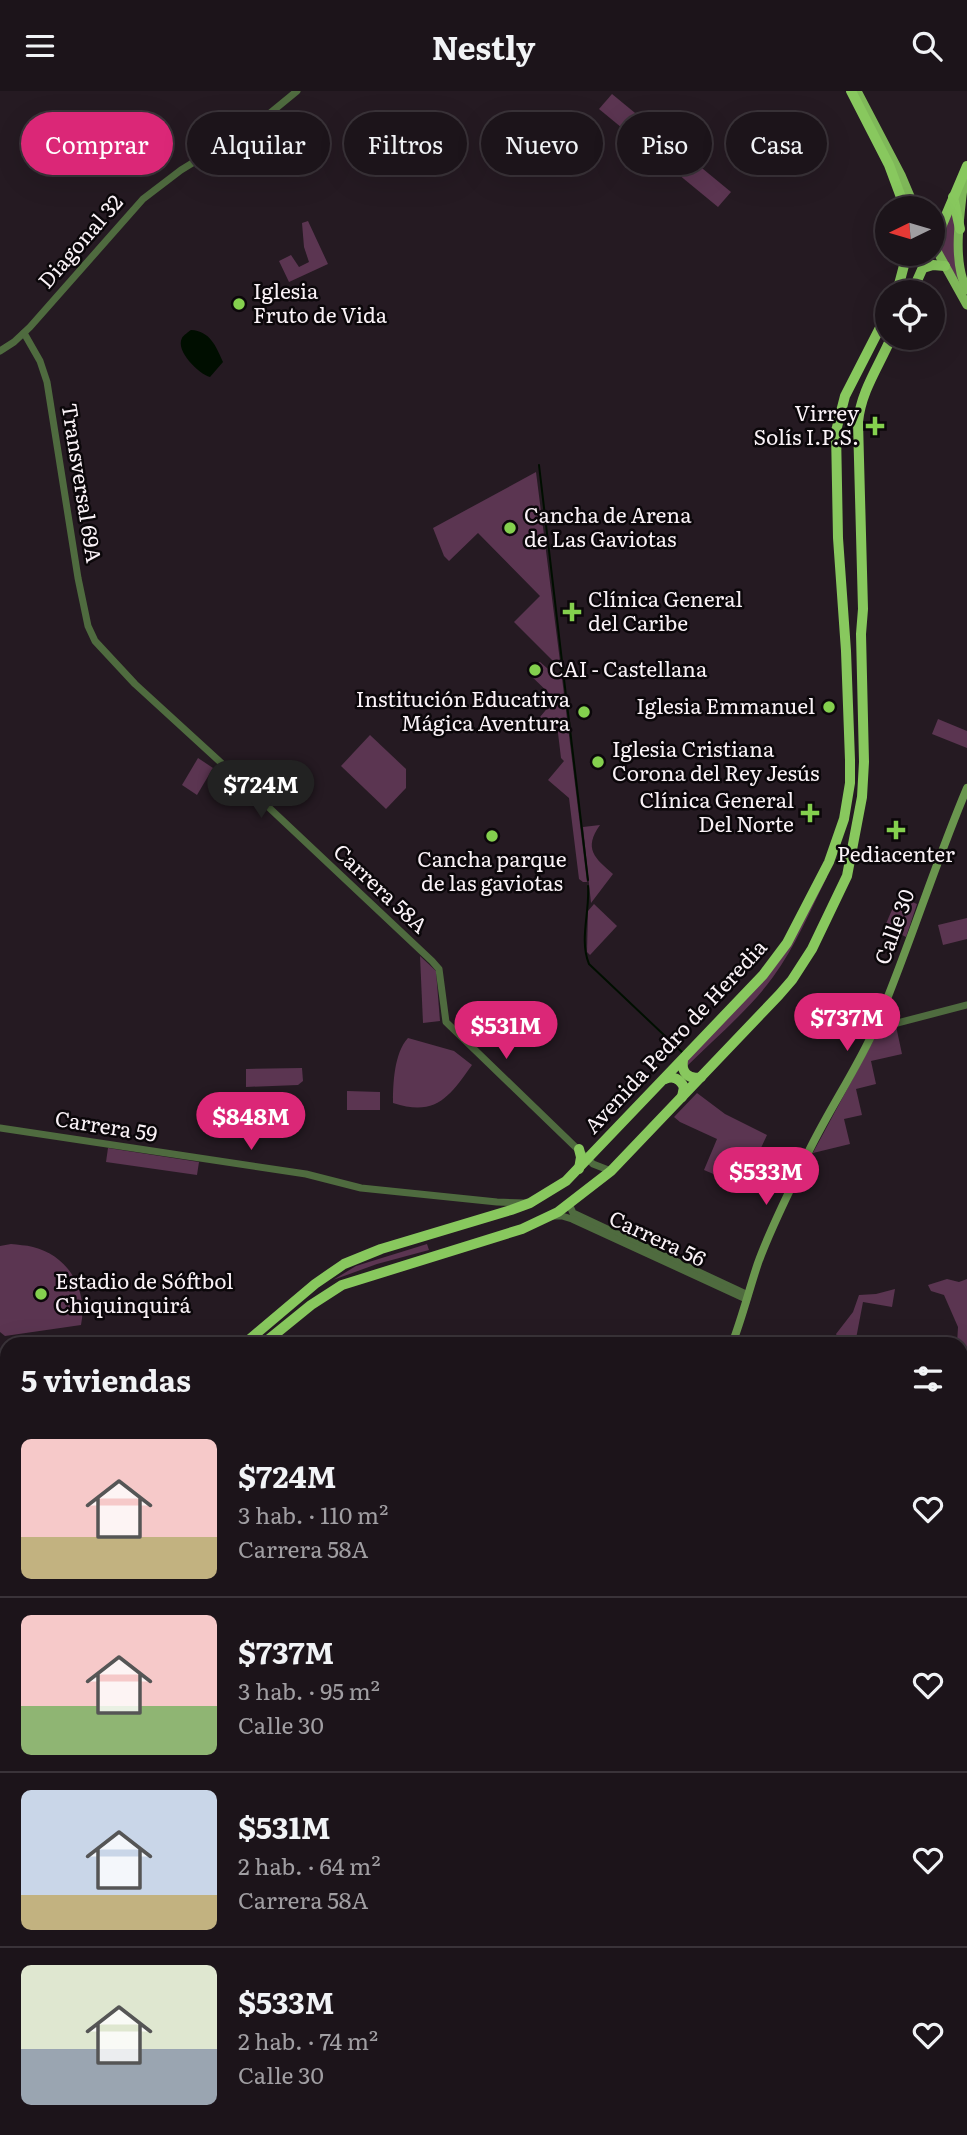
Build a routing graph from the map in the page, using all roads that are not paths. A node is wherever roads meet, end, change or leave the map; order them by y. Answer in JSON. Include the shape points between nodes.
{"nodes":[{"id":1,"x":297,"y":91,"type":"edge"},
{"id":2,"x":851,"y":91,"type":"edge"},
{"id":3,"x":857,"y":91,"type":"edge"},
{"id":4,"x":965,"y":169,"type":"edge"},
{"id":5,"x":901,"y":196,"type":"edge"},
{"id":6,"x":910,"y":196,"type":"edge"},
{"id":7,"x":953,"y":197,"type":"junction"},
{"id":8,"x":948,"y":208,"type":"junction"},
{"id":9,"x":945,"y":212,"type":"edge"},
{"id":10,"x":945,"y":215,"type":"edge"},
{"id":11,"x":960,"y":229,"type":"junction"},
{"id":12,"x":930,"y":266,"type":"edge"},
{"id":13,"x":945,"y":266,"type":"edge"},
{"id":14,"x":923,"y":268,"type":"joint"},
{"id":15,"x":918,"y":280,"type":"edge"},
{"id":16,"x":967,"y":290,"type":"edge"},
{"id":17,"x":967,"y":305,"type":"edge"},
{"id":18,"x":24,"y":333,"type":"junction"},
{"id":19,"x":875,"y":337,"type":"edge"},
{"id":20,"x":885,"y":350,"type":"edge"},
{"id":21,"x":0,"y":351,"type":"edge"},
{"id":22,"x":95,"y":641,"type":"joint"},
{"id":23,"x":967,"y":788,"type":"edge"},
{"id":24,"x":967,"y":1005,"type":"edge"},
{"id":25,"x":874,"y":1029,"type":"junction"},
{"id":26,"x":683,"y":1060,"type":"junction"},
{"id":27,"x":701,"y":1077,"type":"junction"},
{"id":28,"x":665,"y":1079,"type":"junction"},
{"id":29,"x":681,"y":1098,"type":"junction"},
{"id":30,"x":0,"y":1128,"type":"edge"},
{"id":31,"x":579,"y":1149,"type":"junction"},
{"id":32,"x":598,"y":1149,"type":"junction"},
{"id":33,"x":589,"y":1159,"type":"junction"},
{"id":34,"x":579,"y":1169,"type":"junction"},
{"id":35,"x":611,"y":1171,"type":"junction"},
{"id":36,"x":497,"y":1202,"type":"junction"},
{"id":37,"x":530,"y":1203,"type":"junction"},
{"id":38,"x":569,"y":1204,"type":"junction"},
{"id":39,"x":503,"y":1213,"type":"junction"},
{"id":40,"x":552,"y":1216,"type":"junction"},
{"id":41,"x":747,"y":1297,"type":"junction"},
{"id":42,"x":252,"y":1337,"type":"edge"},
{"id":43,"x":271,"y":1337,"type":"edge"},
{"id":44,"x":734,"y":1337,"type":"edge"}],
"edges":[{"from":1,"to":18,"type":"street","name":"Diagonal 32","via":[[258,123],[143,199]]},
{"from":2,"to":5,"type":"highway"},
{"from":3,"to":6,"type":"main road"},
{"from":4,"to":7,"type":"highway"},
{"from":4,"to":11,"type":"main road"},
{"from":7,"to":8,"type":"highway"},
{"from":7,"to":11,"type":"highway"},
{"from":8,"to":9,"type":"highway"},
{"from":8,"to":10,"type":"highway"},
{"from":11,"to":16,"type":"main road","via":[[959,266]]},
{"from":12,"to":14,"type":"highway"},
{"from":13,"to":17,"type":"main road"},
{"from":14,"to":15,"type":"highway"},
{"from":18,"to":21,"type":"street","name":"Diagonal 32"},
{"from":18,"to":22,"type":"street","name":"Transversal 69A","via":[[47,382],[78,578]]},
{"from":19,"to":26,"type":"highway","name":"Avenida Pedro de Heredia","via":[[845,396],[836,426],[850,760],[842,829],[778,958]]},
{"from":20,"to":27,"type":"highway","name":"Avenida Pedro de Heredia","via":[[862,399],[858,422],[864,771],[848,871],[792,981]]},
{"from":22,"to":31,"type":"street","name":"Carrera 58A","via":[[135,684],[432,961],[439,969],[446,1022]]},
{"from":23,"to":25,"type":"main road","name":"Calle 30"},
{"from":24,"to":25,"type":"street"},
{"from":25,"to":41,"type":"main road","name":"Calle 30","via":[[806,1156]]},
{"from":26,"to":27,"type":"highway","via":[[686,1075]]},
{"from":26,"to":28,"type":"highway","name":"Avenida Pedro de Heredia"},
{"from":27,"to":29,"type":"highway","name":"Avenida Pedro de Heredia"},
{"from":28,"to":29,"type":"highway","via":[[679,1080],[684,1087]]},
{"from":28,"to":32,"type":"highway","name":"Avenida Pedro de Heredia"},
{"from":29,"to":35,"type":"highway","name":"Avenida Pedro de Heredia"},
{"from":30,"to":36,"type":"street","name":"Carrera 59","via":[[306,1174],[361,1188]]},
{"from":31,"to":32,"type":"street"},
{"from":31,"to":33,"type":"street","name":"Carrera 58A"},
{"from":31,"to":34,"type":"highway"},
{"from":32,"to":33,"type":"highway","name":"Avenida Pedro de Heredia"},
{"from":33,"to":34,"type":"highway","name":"Avenida Pedro de Heredia"},
{"from":33,"to":35,"type":"street","name":"Carrera 58A"},
{"from":34,"to":37,"type":"highway","name":"Avenida Pedro de Heredia"},
{"from":35,"to":38,"type":"highway","name":"Avenida Pedro de Heredia"},
{"from":36,"to":37,"type":"street","name":"Carrera 59"},
{"from":36,"to":39,"type":"street"},
{"from":37,"to":39,"type":"highway","name":"Avenida Pedro de Heredia"},
{"from":38,"to":40,"type":"highway","name":"Avenida Pedro de Heredia"},
{"from":38,"to":41,"type":"street","name":"Carrera 56","via":[[573,1213]]},
{"from":39,"to":42,"type":"highway","name":"Avenida Pedro de Heredia","via":[[344,1263]]},
{"from":40,"to":41,"type":"street","name":"Carrera 56","via":[[572,1219]]},
{"from":40,"to":43,"type":"highway","name":"Avenida Pedro de Heredia","via":[[508,1235],[342,1285]]},
{"from":41,"to":44,"type":"main road","name":"Calle 30"}]}
